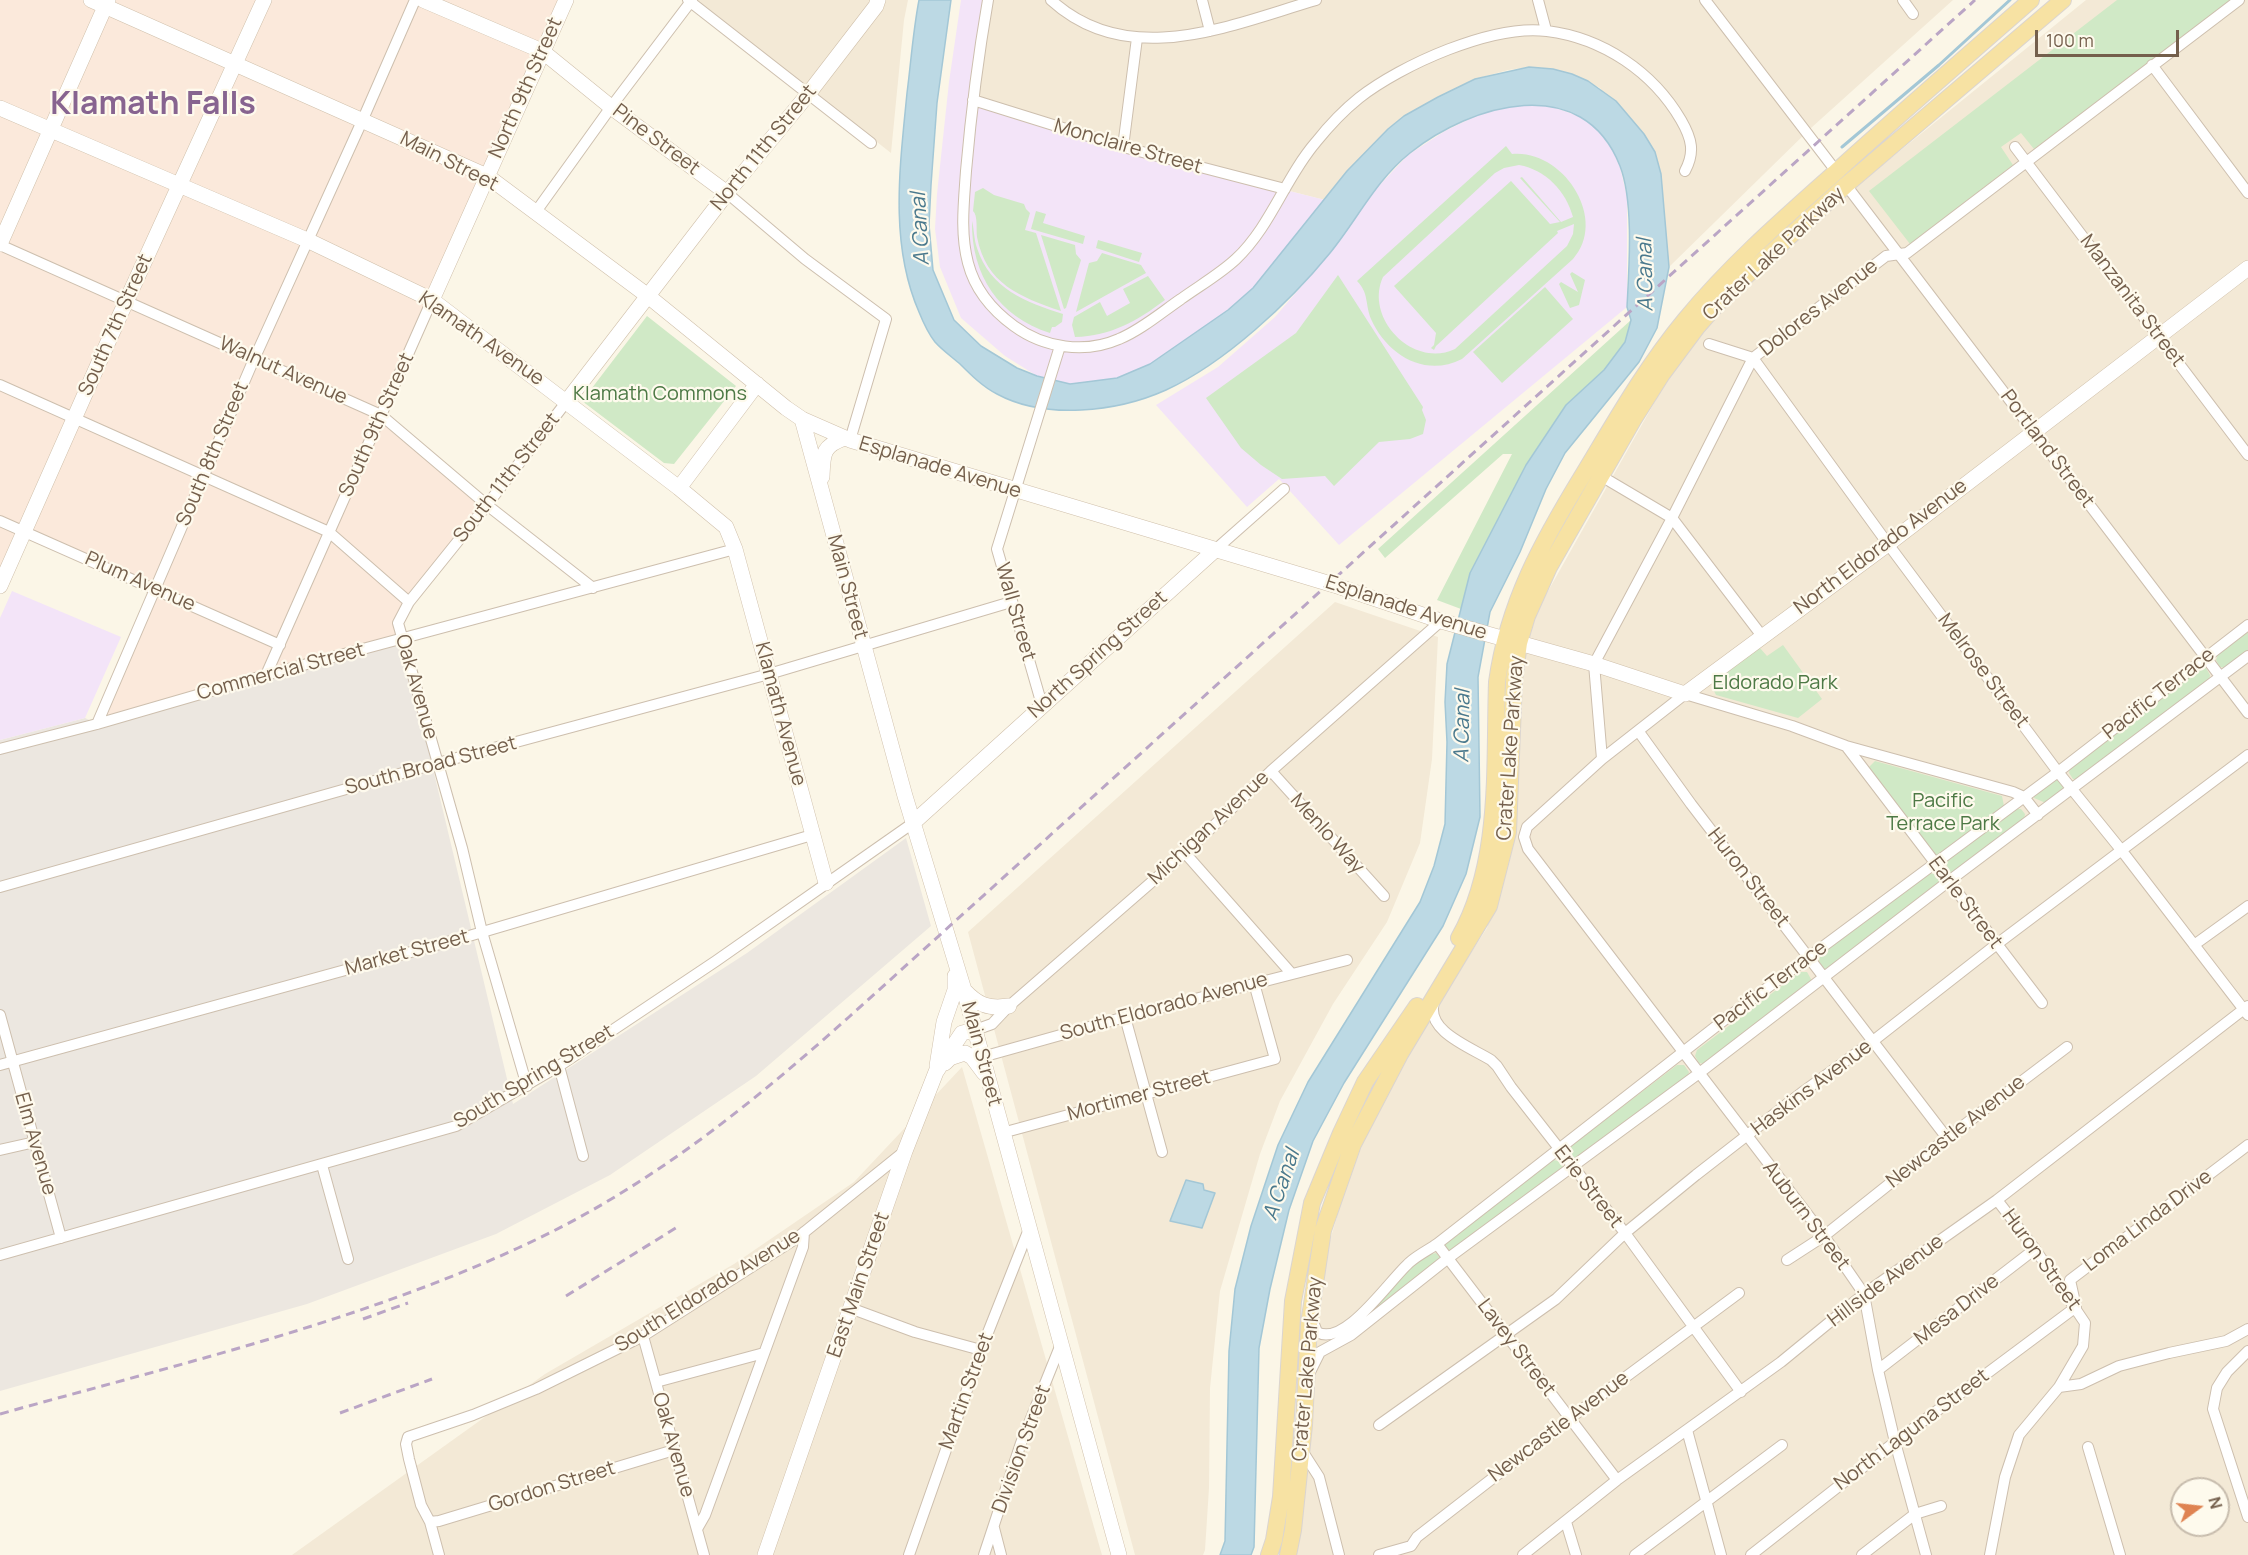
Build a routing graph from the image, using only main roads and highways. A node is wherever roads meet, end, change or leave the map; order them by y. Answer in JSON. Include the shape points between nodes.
{"nodes":[{"id":1,"x":2031,"y":0,"type":"edge"},
{"id":2,"x":2063,"y":0,"type":"edge"},
{"id":3,"x":1836,"y":171,"type":"junction"},
{"id":4,"x":1776,"y":247,"type":"junction"},
{"id":5,"x":1512,"y":641,"type":"junction"},
{"id":6,"x":1269,"y":1555,"type":"edge"},
{"id":7,"x":1288,"y":1555,"type":"edge"}],
"edges":[{"from":1,"to":3,"type":"main road","name":"Crater Lake Parkway"},
{"from":2,"to":4,"type":"main road","name":"Crater Lake Parkway"},
{"from":3,"to":4,"type":"main road","via":[[1834,185],[1809,207]]},
{"from":3,"to":5,"type":"main road","name":"Crater Lake Parkway","via":[[1710,292],[1652,364],[1571,495],[1525,579]]},
{"from":4,"to":5,"type":"main road","name":"Crater Lake Parkway","via":[[1696,327],[1656,383],[1549,567]]},
{"from":5,"to":6,"type":"main road","name":"Crater Lake Parkway","via":[[1497,682],[1490,841],[1480,885],[1464,929],[1438,975],[1365,1082],[1312,1203],[1293,1301],[1281,1497]]},
{"from":5,"to":7,"type":"main road","name":"Crater Lake Parkway","via":[[1508,832],[1489,906],[1400,1054],[1353,1144],[1323,1230],[1310,1313],[1302,1449]]}]}
